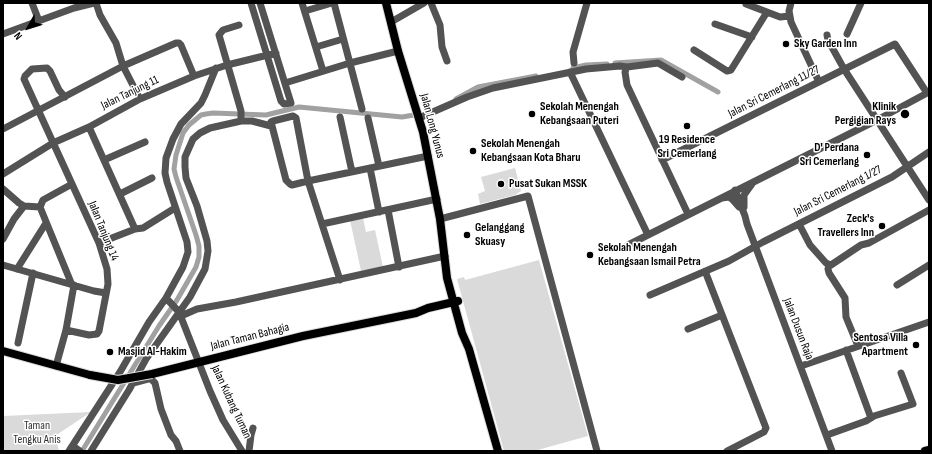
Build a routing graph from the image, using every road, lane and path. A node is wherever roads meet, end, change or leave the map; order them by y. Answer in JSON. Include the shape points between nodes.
{"nodes":[{"id":1,"x":32,"y":3,"type":"edge"},
{"id":2,"x":95,"y":3,"type":"edge"},
{"id":3,"x":251,"y":3,"type":"edge"},
{"id":4,"x":260,"y":3,"type":"edge"},
{"id":5,"x":302,"y":3,"type":"edge"},
{"id":6,"x":333,"y":3,"type":"edge"},
{"id":7,"x":386,"y":3,"type":"edge"},
{"id":8,"x":424,"y":3,"type":"edge"},
{"id":9,"x":431,"y":3,"type":"edge"},
{"id":10,"x":587,"y":3,"type":"edge"},
{"id":11,"x":791,"y":3,"type":"edge"},
{"id":12,"x":861,"y":3,"type":"edge"},
{"id":13,"x":746,"y":4,"type":"edge"},
{"id":14,"x":305,"y":12,"type":"junction"},
{"id":15,"x":767,"y":12,"type":"junction"},
{"id":16,"x":790,"y":16,"type":"junction"},
{"id":17,"x":38,"y":21,"type":"junction"},
{"id":18,"x":391,"y":22,"type":"junction"},
{"id":19,"x":715,"y":24,"type":"dead end"},
{"id":20,"x":239,"y":25,"type":"dead end"},
{"id":21,"x":3,"y":34,"type":"edge"},
{"id":22,"x":847,"y":34,"type":"dead end"},
{"id":23,"x":827,"y":35,"type":"dead end"},
{"id":24,"x":752,"y":36,"type":"junction"},
{"id":25,"x":343,"y":39,"type":"junction"},
{"id":26,"x":316,"y":47,"type":"junction"},
{"id":27,"x":694,"y":50,"type":"dead end"},
{"id":28,"x":398,"y":51,"type":"junction"},
{"id":29,"x":276,"y":53,"type":"junction"},
{"id":30,"x":268,"y":55,"type":"junction"},
{"id":31,"x":447,"y":61,"type":"dead end"},
{"id":32,"x":350,"y":63,"type":"junction"},
{"id":33,"x":574,"y":63,"type":"dead end"},
{"id":34,"x":227,"y":65,"type":"junction"},
{"id":35,"x":123,"y":66,"type":"junction"},
{"id":36,"x":627,"y":67,"type":"junction"},
{"id":37,"x":216,"y":68,"type":"junction"},
{"id":38,"x":844,"y":69,"type":"junction"},
{"id":39,"x":323,"y":71,"type":"junction"},
{"id":40,"x":570,"y":72,"type":"junction"},
{"id":41,"x":194,"y":76,"type":"junction"},
{"id":42,"x":682,"y":77,"type":"dead end"},
{"id":43,"x":819,"y":82,"type":"junction"},
{"id":44,"x":285,"y":83,"type":"junction"},
{"id":45,"x":928,"y":92,"type":"edge"},
{"id":46,"x":65,"y":97,"type":"junction"},
{"id":47,"x":140,"y":99,"type":"junction"},
{"id":48,"x":362,"y":109,"type":"dead end"},
{"id":49,"x":38,"y":111,"type":"junction"},
{"id":50,"x":340,"y":117,"type":"dead end"},
{"id":51,"x":368,"y":118,"type":"dead end"},
{"id":52,"x":419,"y":118,"type":"junction"},
{"id":53,"x":877,"y":120,"type":"junction"},
{"id":54,"x":241,"y":121,"type":"junction"},
{"id":55,"x":89,"y":126,"type":"junction"},
{"id":56,"x":271,"y":126,"type":"junction"},
{"id":57,"x":3,"y":129,"type":"edge"},
{"id":58,"x":145,"y":142,"type":"dead end"},
{"id":59,"x":53,"y":143,"type":"junction"},
{"id":60,"x":929,"y":152,"type":"edge"},
{"id":61,"x":428,"y":156,"type":"junction"},
{"id":62,"x":104,"y":160,"type":"junction"},
{"id":63,"x":662,"y":160,"type":"junction"},
{"id":64,"x":379,"y":166,"type":"junction"},
{"id":65,"x":908,"y":167,"type":"junction"},
{"id":66,"x":370,"y":168,"type":"junction"},
{"id":67,"x":352,"y":172,"type":"junction"},
{"id":68,"x":3,"y":174,"type":"edge"},
{"id":69,"x":152,"y":178,"type":"dead end"},
{"id":70,"x":308,"y":181,"type":"junction"},
{"id":71,"x":754,"y":181,"type":"junction"},
{"id":72,"x":72,"y":184,"type":"junction"},
{"id":73,"x":3,"y":189,"type":"edge"},
{"id":74,"x":734,"y":191,"type":"junction"},
{"id":75,"x":120,"y":194,"type":"junction"},
{"id":76,"x":720,"y":198,"type":"junction"},
{"id":77,"x":437,"y":199,"type":"junction"},
{"id":78,"x":929,"y":200,"type":"edge"},
{"id":79,"x":24,"y":206,"type":"junction"},
{"id":80,"x":40,"y":207,"type":"junction"},
{"id":81,"x":739,"y":207,"type":"junction"},
{"id":82,"x":176,"y":208,"type":"junction"},
{"id":83,"x":388,"y":210,"type":"junction"},
{"id":84,"x":929,"y":210,"type":"edge"},
{"id":85,"x":379,"y":212,"type":"junction"},
{"id":86,"x":744,"y":213,"type":"junction"},
{"id":87,"x":688,"y":214,"type":"junction"},
{"id":88,"x":440,"y":219,"type":"junction"},
{"id":89,"x":46,"y":223,"type":"junction"},
{"id":90,"x":322,"y":224,"type":"junction"},
{"id":91,"x":747,"y":224,"type":"junction"},
{"id":92,"x":799,"y":224,"type":"junction"},
{"id":93,"x":135,"y":229,"type":"junction"},
{"id":94,"x":648,"y":235,"type":"junction"},
{"id":95,"x":3,"y":239,"type":"edge"},
{"id":96,"x":99,"y":243,"type":"junction"},
{"id":97,"x":628,"y":245,"type":"dead end"},
{"id":98,"x":755,"y":246,"type":"junction"},
{"id":99,"x":445,"y":256,"type":"junction"},
{"id":100,"x":3,"y":265,"type":"edge"},
{"id":101,"x":829,"y":265,"type":"junction"},
{"id":102,"x":929,"y":265,"type":"edge"},
{"id":103,"x":399,"y":266,"type":"junction"},
{"id":104,"x":17,"y":269,"type":"junction"},
{"id":105,"x":705,"y":272,"type":"junction"},
{"id":106,"x":33,"y":273,"type":"junction"},
{"id":107,"x":340,"y":280,"type":"junction"},
{"id":108,"x":73,"y":285,"type":"junction"},
{"id":109,"x":897,"y":285,"type":"dead end"},
{"id":110,"x":106,"y":293,"type":"junction"},
{"id":111,"x":650,"y":296,"type":"dead end"},
{"id":112,"x":168,"y":300,"type":"junction"},
{"id":113,"x":457,"y":304,"type":"junction"},
{"id":114,"x":178,"y":312,"type":"junction"},
{"id":115,"x":722,"y":315,"type":"junction"},
{"id":116,"x":929,"y":322,"type":"edge"},
{"id":117,"x":688,"y":329,"type":"dead end"},
{"id":118,"x":66,"y":330,"type":"junction"},
{"id":119,"x":18,"y":343,"type":"dead end"},
{"id":120,"x":858,"y":346,"type":"junction"},
{"id":121,"x":846,"y":350,"type":"junction"},
{"id":122,"x":3,"y":351,"type":"edge"},
{"id":123,"x":199,"y":362,"type":"junction"},
{"id":124,"x":56,"y":366,"type":"junction"},
{"id":125,"x":801,"y":366,"type":"junction"},
{"id":126,"x":901,"y":373,"type":"dead end"},
{"id":127,"x":133,"y":383,"type":"junction"},
{"id":128,"x":871,"y":418,"type":"junction"},
{"id":129,"x":253,"y":428,"type":"dead end"},
{"id":130,"x":828,"y":439,"type":"junction"},
{"id":131,"x":71,"y":448,"type":"edge"},
{"id":132,"x":929,"y":450,"type":"edge"},
{"id":133,"x":80,"y":451,"type":"edge"},
{"id":134,"x":91,"y":451,"type":"edge"},
{"id":135,"x":180,"y":451,"type":"edge"},
{"id":136,"x":242,"y":451,"type":"edge"},
{"id":137,"x":249,"y":451,"type":"edge"},
{"id":138,"x":498,"y":451,"type":"edge"},
{"id":139,"x":597,"y":451,"type":"edge"},
{"id":140,"x":727,"y":451,"type":"edge"},
{"id":141,"x":833,"y":451,"type":"edge"},
{"id":142,"x":926,"y":451,"type":"edge"}],
"edges":[{"from":1,"to":17,"type":"street"},
{"from":2,"to":17,"type":"street"},
{"from":2,"to":35,"type":"street","via":[[116,43]]},
{"from":3,"to":30,"type":"street"},
{"from":4,"to":29,"type":"street"},
{"from":5,"to":14,"type":"street"},
{"from":6,"to":14,"type":"street"},
{"from":6,"to":25,"type":"street"},
{"from":7,"to":18,"type":"main road","name":"Jalan Long Yunus"},
{"from":8,"to":18,"type":"street"},
{"from":9,"to":31,"type":"street","via":[[440,25],[442,47]]},
{"from":10,"to":33,"type":"street","via":[[573,52]]},
{"from":11,"to":16,"type":"street"},
{"from":12,"to":22,"type":"street"},
{"from":13,"to":15,"type":"street"},
{"from":14,"to":26,"type":"street"},
{"from":15,"to":16,"type":"street","via":[[780,17]]},
{"from":15,"to":24,"type":"street"},
{"from":16,"to":43,"type":"street","via":[[793,28]]},
{"from":17,"to":21,"type":"street"},
{"from":18,"to":28,"type":"main road","name":"Jalan Long Yunus"},
{"from":19,"to":24,"type":"street"},
{"from":20,"to":34,"type":"street","via":[[223,30],[219,35]]},
{"from":23,"to":38,"type":"street"},
{"from":24,"to":27,"type":"street","via":[[730,71],[726,71]]},
{"from":25,"to":26,"type":"street"},
{"from":25,"to":32,"type":"street"},
{"from":26,"to":39,"type":"street"},
{"from":28,"to":32,"type":"street"},
{"from":28,"to":52,"type":"main road","name":"Jalan Long Yunus"},
{"from":29,"to":30,"type":"street","name":"Jalan Tanjung 11"},
{"from":29,"to":44,"type":"street"},
{"from":30,"to":34,"type":"street","name":"Jalan Tanjung 11"},
{"from":30,"to":44,"type":"street","via":[[284,104],[291,103]]},
{"from":32,"to":39,"type":"street"},
{"from":32,"to":48,"type":"street"},
{"from":34,"to":37,"type":"street","name":"Jalan Tanjung 11"},
{"from":34,"to":54,"type":"street","via":[[241,112]]},
{"from":35,"to":41,"type":"street","via":[[179,43]]},
{"from":35,"to":46,"type":"street"},
{"from":35,"to":47,"type":"street"},
{"from":36,"to":40,"type":"street","via":[[589,68]]},
{"from":36,"to":42,"type":"street","via":[[661,64]]},
{"from":36,"to":63,"type":"street","via":[[627,85]]},
{"from":37,"to":41,"type":"street","name":"Jalan Tanjung 11"},
{"from":37,"to":82,"type":"street","via":[[201,103],[181,124],[167,154],[165,172]]},
{"from":38,"to":43,"type":"street","name":"Jalan Sri Cemerlang 11/27"},
{"from":38,"to":45,"type":"street","name":"Jalan Sri Cemerlang 11/27","via":[[894,44]]},
{"from":38,"to":53,"type":"street"},
{"from":39,"to":44,"type":"street"},
{"from":40,"to":52,"type":"street","via":[[493,88]]},
{"from":40,"to":94,"type":"street"},
{"from":41,"to":47,"type":"street","name":"Jalan Tanjung 11"},
{"from":43,"to":63,"type":"street","name":"Jalan Sri Cemerlang 11/27"},
{"from":45,"to":53,"type":"street"},
{"from":46,"to":49,"type":"street"},
{"from":46,"to":49,"type":"street","name":"Jalan Tanjung 14","via":[[50,70],[32,69],[24,79]]},
{"from":47,"to":55,"type":"street","name":"Jalan Tanjung 11"},
{"from":49,"to":57,"type":"street"},
{"from":49,"to":59,"type":"street","name":"Jalan Tanjung 14"},
{"from":50,"to":67,"type":"street"},
{"from":51,"to":64,"type":"street"},
{"from":52,"to":61,"type":"main road","name":"Jalan Long Yunus"},
{"from":53,"to":65,"type":"street"},
{"from":53,"to":71,"type":"street"},
{"from":54,"to":56,"type":"street"},
{"from":54,"to":114,"type":"street","via":[[200,133],[193,139],[185,157],[186,178],[201,217],[208,251],[205,269]]},
{"from":55,"to":59,"type":"street","name":"Jalan Tanjung 11"},
{"from":55,"to":62,"type":"street"},
{"from":56,"to":70,"type":"street","via":[[287,182],[292,184]]},
{"from":56,"to":70,"type":"street","via":[[273,121],[293,116],[296,118]]},
{"from":58,"to":62,"type":"street"},
{"from":59,"to":68,"type":"street","name":"Jalan Tanjung 11"},
{"from":59,"to":72,"type":"street","name":"Jalan Tanjung 14"},
{"from":60,"to":65,"type":"street","name":"Jalan Sri Cemerlang 1/27"},
{"from":61,"to":64,"type":"street"},
{"from":61,"to":77,"type":"main road","name":"Jalan Long Yunus"},
{"from":62,"to":75,"type":"street"},
{"from":63,"to":87,"type":"street"},
{"from":64,"to":66,"type":"street"},
{"from":65,"to":78,"type":"street"},
{"from":65,"to":92,"type":"street","name":"Jalan Sri Cemerlang 1/27"},
{"from":66,"to":67,"type":"street"},
{"from":66,"to":85,"type":"street"},
{"from":67,"to":70,"type":"street"},
{"from":69,"to":75,"type":"street"},
{"from":70,"to":90,"type":"street"},
{"from":71,"to":74,"type":"street"},
{"from":71,"to":86,"type":"street","via":[[744,195]]},
{"from":72,"to":80,"type":"street","via":[[43,200]]},
{"from":72,"to":96,"type":"street","name":"Jalan Tanjung 14"},
{"from":73,"to":79,"type":"street"},
{"from":74,"to":76,"type":"street"},
{"from":74,"to":81,"type":"street","name":"Jalan Dusun Raja"},
{"from":74,"to":86,"type":"street","name":"Jalan Dusun Raja"},
{"from":75,"to":93,"type":"street"},
{"from":76,"to":81,"type":"street","via":[[732,199]]},
{"from":76,"to":87,"type":"street"},
{"from":77,"to":83,"type":"street"},
{"from":77,"to":88,"type":"main road","name":"Jalan Long Yunus"},
{"from":79,"to":80,"type":"street"},
{"from":79,"to":95,"type":"street"},
{"from":80,"to":89,"type":"street"},
{"from":81,"to":91,"type":"street","name":"Jalan Dusun Raja"},
{"from":82,"to":93,"type":"street","via":[[148,225]]},
{"from":82,"to":112,"type":"street","via":[[188,252]]},
{"from":83,"to":85,"type":"street"},
{"from":83,"to":103,"type":"street"},
{"from":84,"to":101,"type":"street","via":[[861,245]]},
{"from":85,"to":90,"type":"street"},
{"from":86,"to":91,"type":"street","name":"Jalan Dusun Raja"},
{"from":87,"to":94,"type":"street"},
{"from":88,"to":99,"type":"main road","name":"Jalan Long Yunus"},
{"from":88,"to":139,"type":"street","via":[[528,196]]},
{"from":89,"to":104,"type":"street"},
{"from":89,"to":108,"type":"street"},
{"from":90,"to":107,"type":"street"},
{"from":91,"to":98,"type":"street","name":"Jalan Dusun Raja"},
{"from":92,"to":98,"type":"street","name":"Jalan Sri Cemerlang 1/27"},
{"from":92,"to":101,"type":"street","via":[[810,245]]},
{"from":93,"to":96,"type":"street"},
{"from":94,"to":97,"type":"street"},
{"from":96,"to":110,"type":"street","name":"Jalan Tanjung 14","via":[[107,269]]},
{"from":98,"to":105,"type":"street","name":"Jalan Sri Cemerlang 1/27"},
{"from":98,"to":125,"type":"street","name":"Jalan Dusun Raja"},
{"from":99,"to":103,"type":"street"},
{"from":99,"to":113,"type":"main road","name":"Jalan Long Yunus"},
{"from":100,"to":104,"type":"street"},
{"from":101,"to":120,"type":"street","via":[[829,274],[845,298],[846,317]]},
{"from":102,"to":109,"type":"street"},
{"from":103,"to":107,"type":"street"},
{"from":104,"to":106,"type":"street"},
{"from":105,"to":111,"type":"street","name":"Jalan Sri Cemerlang 1/27"},
{"from":105,"to":115,"type":"street"},
{"from":106,"to":108,"type":"street"},
{"from":106,"to":119,"type":"street"},
{"from":107,"to":114,"type":"street"},
{"from":108,"to":110,"type":"street"},
{"from":108,"to":118,"type":"street"},
{"from":110,"to":118,"type":"street","name":"Jalan Tanjung 14","via":[[97,334]]},
{"from":112,"to":114,"type":"street","name":"Jalan Kubang Tuman"},
{"from":112,"to":131,"type":"street","via":[[149,322]]},
{"from":113,"to":123,"type":"main road","name":"Jalan Taman Bahagia","via":[[303,336]]},
{"from":113,"to":138,"type":"main road","name":"Jalan Long Yunus","via":[[462,333]]},
{"from":114,"to":123,"type":"street","name":"Jalan Kubang Tuman"},
{"from":114,"to":127,"type":"street"},
{"from":115,"to":117,"type":"street"},
{"from":115,"to":140,"type":"street","via":[[766,429]]},
{"from":116,"to":120,"type":"street"},
{"from":118,"to":124,"type":"street"},
{"from":120,"to":121,"type":"street"},
{"from":121,"to":125,"type":"street"},
{"from":121,"to":128,"type":"street"},
{"from":122,"to":124,"type":"main road"},
{"from":123,"to":124,"type":"main road","name":"Jalan Taman Bahagia","bridge":true,"via":[[118,380]]},
{"from":123,"to":136,"type":"street","name":"Jalan Kubang Tuman","via":[[224,420]]},
{"from":125,"to":130,"type":"street","name":"Jalan Dusun Raja"},
{"from":126,"to":128,"type":"street","via":[[913,404]]},
{"from":127,"to":134,"type":"street"},
{"from":127,"to":135,"type":"street","via":[[151,379],[155,383],[161,409]]},
{"from":128,"to":130,"type":"street"},
{"from":129,"to":137,"type":"street"},
{"from":130,"to":141,"type":"street","name":"Jalan Dusun Raja"},
{"from":131,"to":133,"type":"street"},
{"from":132,"to":142,"type":"main road"}]}
